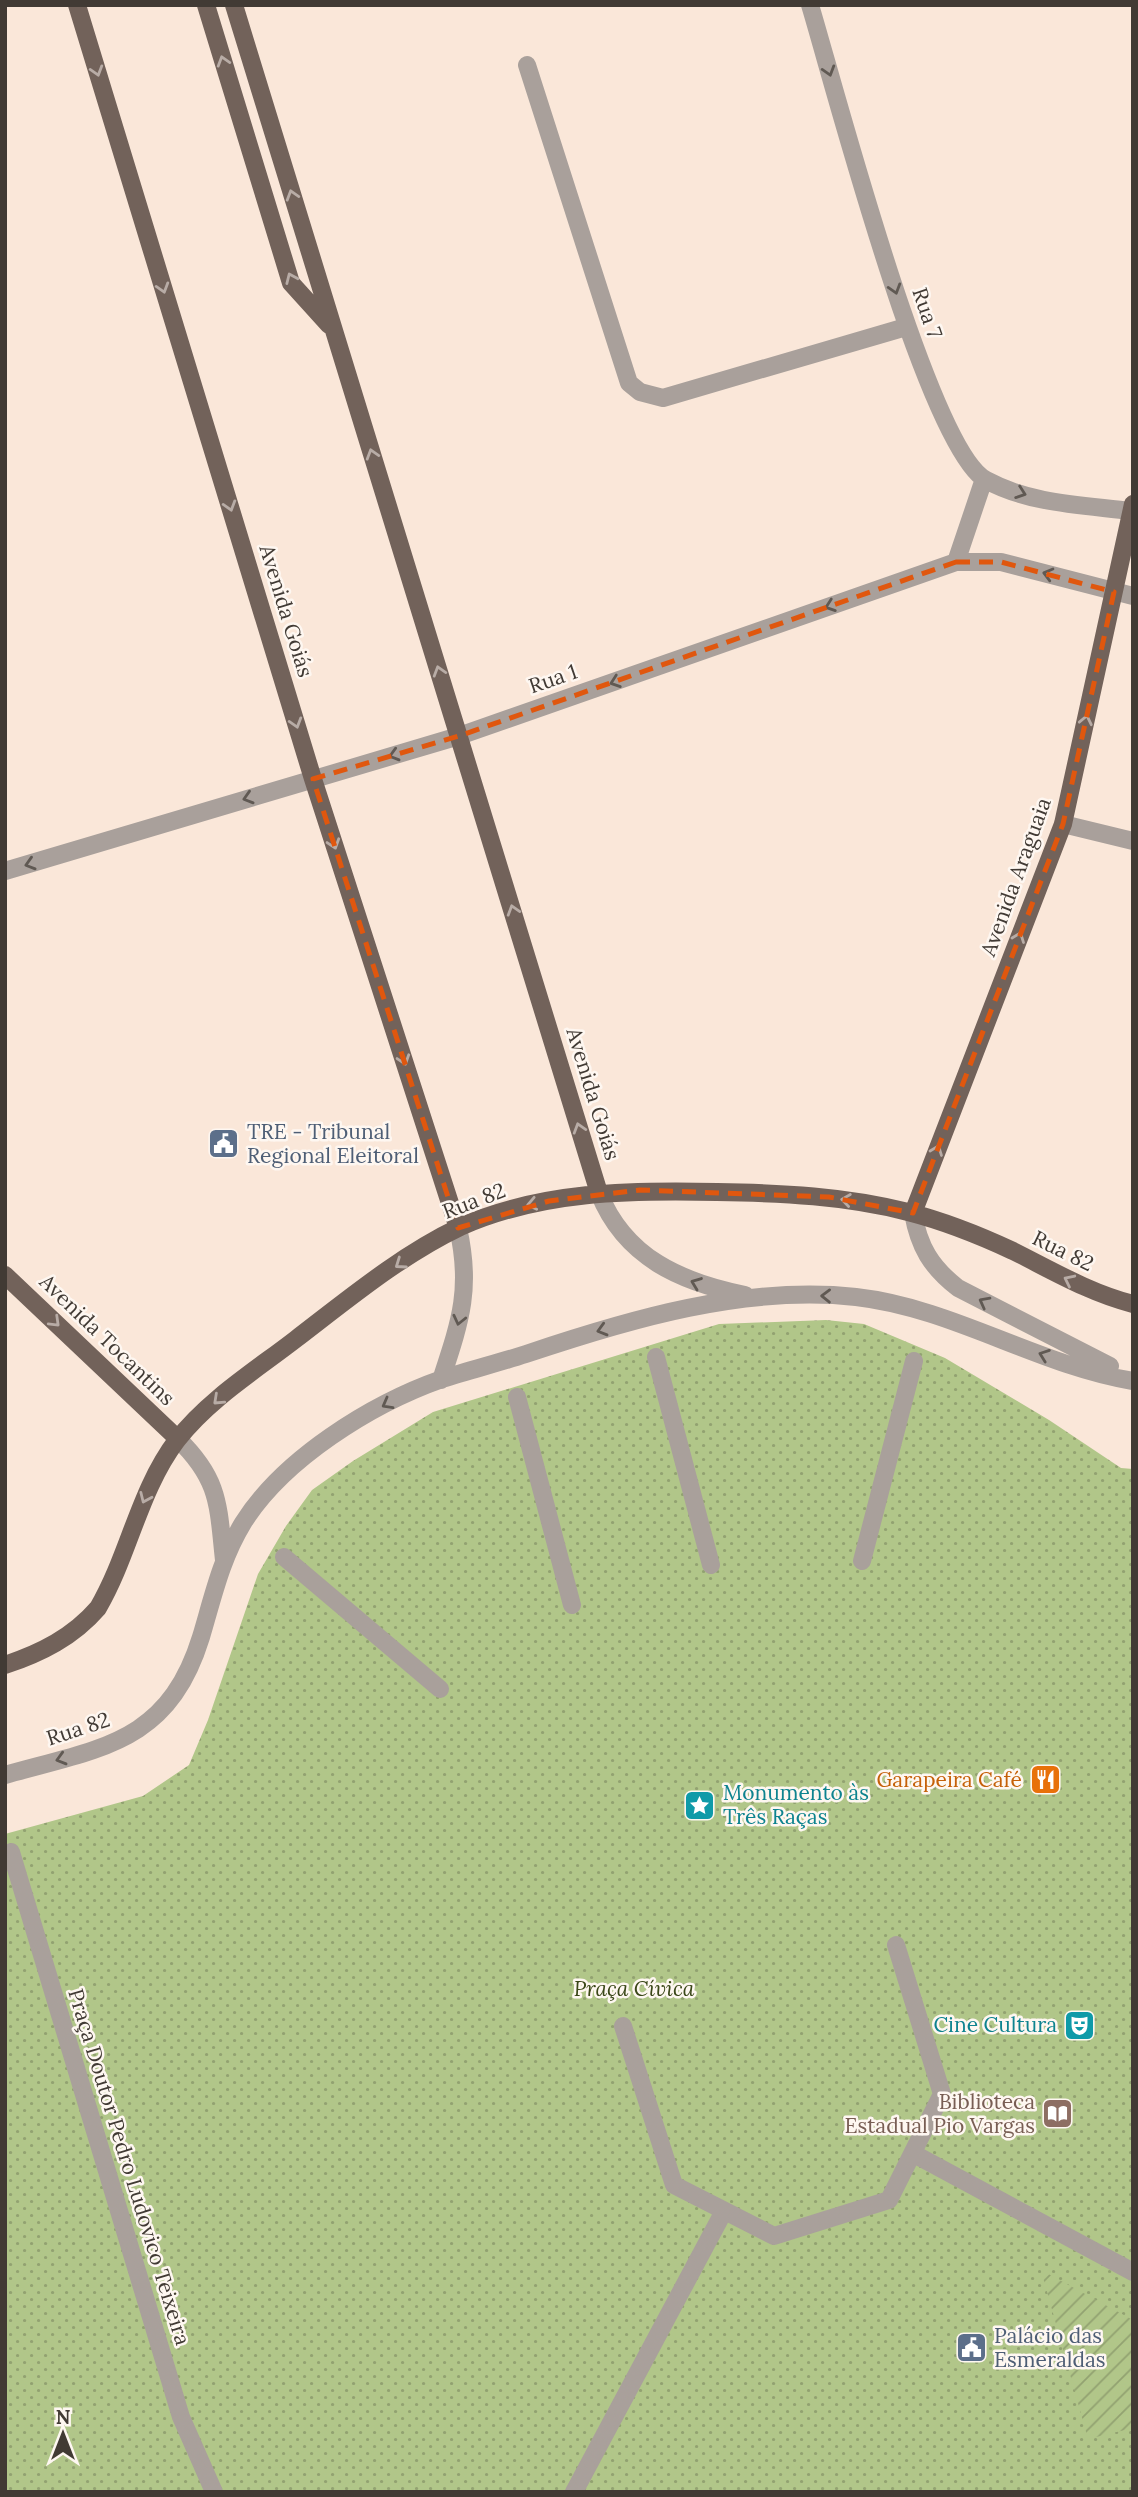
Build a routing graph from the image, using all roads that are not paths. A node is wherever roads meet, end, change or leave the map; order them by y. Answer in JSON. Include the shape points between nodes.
{"nodes":[{"id":1,"x":77,"y":5,"type":"edge"},
{"id":2,"x":206,"y":5,"type":"edge"},
{"id":3,"x":234,"y":5,"type":"edge"},
{"id":4,"x":810,"y":5,"type":"edge"},
{"id":5,"x":527,"y":65,"type":"dead end"},
{"id":6,"x":906,"y":327,"type":"junction"},
{"id":7,"x":334,"y":330,"type":"junction"},
{"id":8,"x":984,"y":479,"type":"junction"},
{"id":9,"x":1132,"y":508,"type":"edge"},
{"id":10,"x":956,"y":562,"type":"junction"},
{"id":11,"x":1114,"y":592,"type":"junction"},
{"id":12,"x":1133,"y":596,"type":"edge"},
{"id":13,"x":459,"y":736,"type":"junction"},
{"id":14,"x":313,"y":779,"type":"junction"},
{"id":15,"x":1063,"y":824,"type":"junction"},
{"id":16,"x":1133,"y":841,"type":"edge"},
{"id":17,"x":5,"y":871,"type":"edge"},
{"id":18,"x":599,"y":1193,"type":"junction"},
{"id":19,"x":912,"y":1213,"type":"junction"},
{"id":20,"x":458,"y":1228,"type":"junction"},
{"id":21,"x":5,"y":1275,"type":"edge"},
{"id":22,"x":762,"y":1299,"type":"junction"},
{"id":23,"x":1133,"y":1304,"type":"edge"},
{"id":24,"x":656,"y":1357,"type":"dead end"},
{"id":25,"x":914,"y":1361,"type":"dead end"},
{"id":26,"x":1133,"y":1379,"type":"edge"},
{"id":27,"x":441,"y":1380,"type":"junction"},
{"id":28,"x":517,"y":1397,"type":"dead end"},
{"id":29,"x":178,"y":1439,"type":"junction"},
{"id":30,"x":284,"y":1556,"type":"dead end"},
{"id":31,"x":223,"y":1560,"type":"junction"},
{"id":32,"x":862,"y":1561,"type":"dead end"},
{"id":33,"x":711,"y":1565,"type":"dead end"},
{"id":34,"x":572,"y":1605,"type":"dead end"},
{"id":35,"x":5,"y":1665,"type":"edge"},
{"id":36,"x":440,"y":1689,"type":"dead end"},
{"id":37,"x":5,"y":1775,"type":"edge"},
{"id":38,"x":10,"y":1852,"type":"dead end"},
{"id":39,"x":896,"y":1944,"type":"dead end"},
{"id":40,"x":624,"y":2026,"type":"dead end"},
{"id":41,"x":914,"y":2154,"type":"junction"},
{"id":42,"x":724,"y":2211,"type":"junction"},
{"id":43,"x":1133,"y":2272,"type":"edge"},
{"id":44,"x":214,"y":2492,"type":"edge"},
{"id":45,"x":574,"y":2492,"type":"edge"}],
"edges":[{"from":1,"to":14,"type":"main road","name":"Avenida Goiás","one_way":true},
{"from":7,"to":2,"type":"main road","one_way":true,"via":[[291,283]]},
{"from":7,"to":3,"type":"main road","name":"Avenida Goiás","one_way":true},
{"from":4,"to":6,"type":"street","name":"Rua 7","one_way":true},
{"from":5,"to":6,"type":"street","via":[[629,383],[640,392],[663,398]]},
{"from":6,"to":8,"type":"street","name":"Rua 7","via":[[951,435]]},
{"from":13,"to":7,"type":"main road","name":"Avenida Goiás","one_way":true},
{"from":8,"to":9,"type":"street","one_way":true,"via":[[1046,501]]},
{"from":8,"to":10,"type":"street"},
{"from":9,"to":11,"type":"main road","name":"Avenida Araguaia"},
{"from":11,"to":10,"type":"street","name":"Rua 1","one_way":true,"via":[[1001,562]]},
{"from":10,"to":13,"type":"street","name":"Rua 1","one_way":true},
{"from":11,"to":12,"type":"street","name":"Rua 1"},
{"from":15,"to":11,"type":"main road","name":"Avenida Araguaia","one_way":true},
{"from":13,"to":14,"type":"street","name":"Rua 1","one_way":true},
{"from":18,"to":13,"type":"main road","name":"Avenida Goiás","one_way":true},
{"from":14,"to":17,"type":"street","name":"Rua 1","one_way":true},
{"from":14,"to":20,"type":"main road","name":"Avenida Goiás","one_way":true},
{"from":15,"to":16,"type":"street"},
{"from":19,"to":15,"type":"main road","name":"Avenida Araguaia","one_way":true},
{"from":19,"to":18,"type":"main road","name":"Rua 82","one_way":true,"via":[[867,1203],[777,1194]]},
{"from":18,"to":20,"type":"main road","name":"Rua 82","one_way":true,"via":[[518,1207]]},
{"from":22,"to":18,"type":"street","one_way":true,"via":[[703,1286],[651,1261],[619,1231]]},
{"from":23,"to":19,"type":"main road","name":"Rua 82","one_way":true,"via":[[1080,1286],[1011,1250]]},
{"from":26,"to":19,"type":"street","one_way":true,"via":[[958,1288],[926,1257]]},
{"from":20,"to":27,"type":"street","one_way":true,"via":[[466,1286]]},
{"from":20,"to":29,"type":"main road","name":"Rua 82","one_way":true,"via":[[391,1269],[237,1382]]},
{"from":21,"to":29,"type":"main road","name":"Avenida Tocantins","one_way":true},
{"from":26,"to":22,"type":"street","name":"Rua 82","one_way":true,"via":[[1055,1359],[914,1307],[854,1297]]},
{"from":22,"to":27,"type":"street","name":"Rua 82","one_way":true,"via":[[711,1304],[638,1320]]},
{"from":24,"to":33,"type":"street"},
{"from":25,"to":32,"type":"street"},
{"from":27,"to":31,"type":"street","name":"Rua 82","one_way":true,"via":[[391,1401],[293,1465],[244,1521]]},
{"from":28,"to":34,"type":"street"},
{"from":29,"to":31,"type":"street","via":[[212,1481]]},
{"from":29,"to":35,"type":"main road","name":"Rua 82","one_way":true,"via":[[145,1497],[98,1608],[85,1624],[52,1646]]},
{"from":30,"to":36,"type":"street"},
{"from":31,"to":37,"type":"street","name":"Rua 82","one_way":true,"via":[[188,1673],[161,1710],[116,1743]]},
{"from":38,"to":44,"type":"street","name":"Praça Doutor Pedro Ludovico Teixeira","via":[[177,2404]]},
{"from":39,"to":41,"type":"street","via":[[942,2094]]},
{"from":40,"to":42,"type":"street","via":[[674,2185]]},
{"from":41,"to":42,"type":"street","via":[[889,2200],[774,2236]]},
{"from":41,"to":43,"type":"street"},
{"from":42,"to":45,"type":"street"}]}
